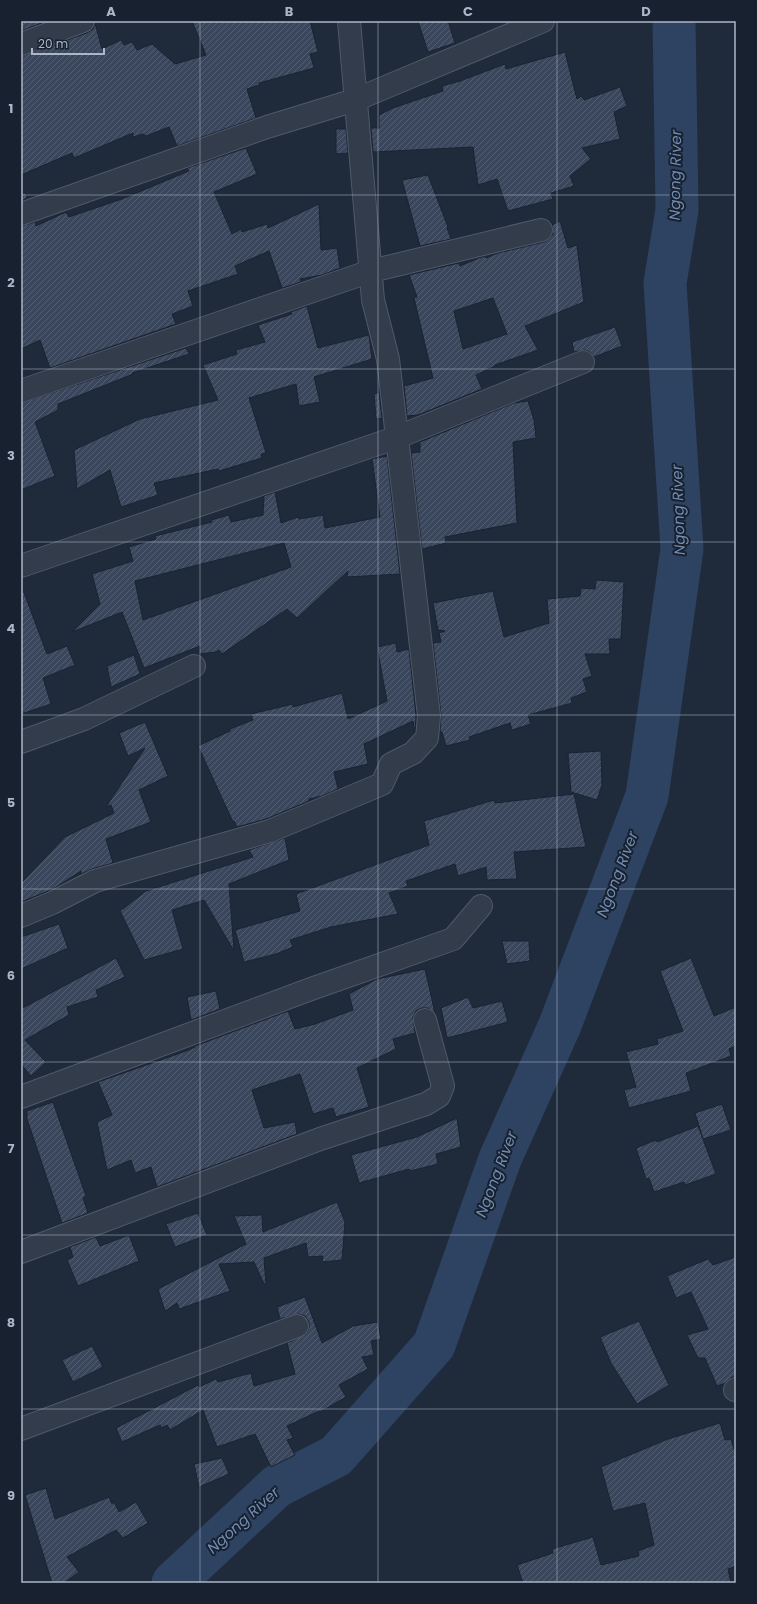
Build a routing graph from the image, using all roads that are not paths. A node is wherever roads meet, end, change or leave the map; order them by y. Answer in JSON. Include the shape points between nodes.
{"nodes":[{"id":1,"x":83,"y":21,"type":"edge"},
{"id":2,"x":349,"y":21,"type":"edge"},
{"id":3,"x":543,"y":21,"type":"edge"},
{"id":4,"x":21,"y":44,"type":"edge"},
{"id":5,"x":355,"y":100,"type":"junction"},
{"id":6,"x":21,"y":214,"type":"edge"},
{"id":7,"x":541,"y":230,"type":"dead end"},
{"id":8,"x":371,"y":271,"type":"junction"},
{"id":9,"x":583,"y":362,"type":"dead end"},
{"id":10,"x":21,"y":391,"type":"edge"},
{"id":11,"x":398,"y":437,"type":"junction"},
{"id":12,"x":21,"y":566,"type":"edge"},
{"id":13,"x":194,"y":666,"type":"dead end"},
{"id":14,"x":21,"y":742,"type":"edge"},
{"id":15,"x":481,"y":906,"type":"dead end"},
{"id":16,"x":21,"y":916,"type":"edge"},
{"id":17,"x":425,"y":1020,"type":"dead end"},
{"id":18,"x":21,"y":1097,"type":"edge"},
{"id":19,"x":21,"y":1252,"type":"edge"},
{"id":20,"x":297,"y":1326,"type":"dead end"},
{"id":21,"x":21,"y":1429,"type":"edge"}],
"edges":[{"from":1,"to":4,"type":"street"},
{"from":2,"to":5,"type":"street"},
{"from":3,"to":5,"type":"street"},
{"from":5,"to":6,"type":"street","via":[[267,127]]},
{"from":5,"to":8,"type":"street"},
{"from":7,"to":8,"type":"street"},
{"from":8,"to":10,"type":"street"},
{"from":8,"to":11,"type":"street","via":[[374,300],[388,359]]},
{"from":9,"to":11,"type":"street"},
{"from":11,"to":12,"type":"street"},
{"from":11,"to":16,"type":"street","via":[[429,716],[427,738],[413,753],[391,764],[382,784],[270,831],[95,880]]},
{"from":13,"to":14,"type":"street","via":[[84,719]]},
{"from":15,"to":18,"type":"street","via":[[453,939]]},
{"from":17,"to":19,"type":"street","via":[[443,1086],[439,1096],[426,1104],[320,1139]]},
{"from":20,"to":21,"type":"street"}]}
